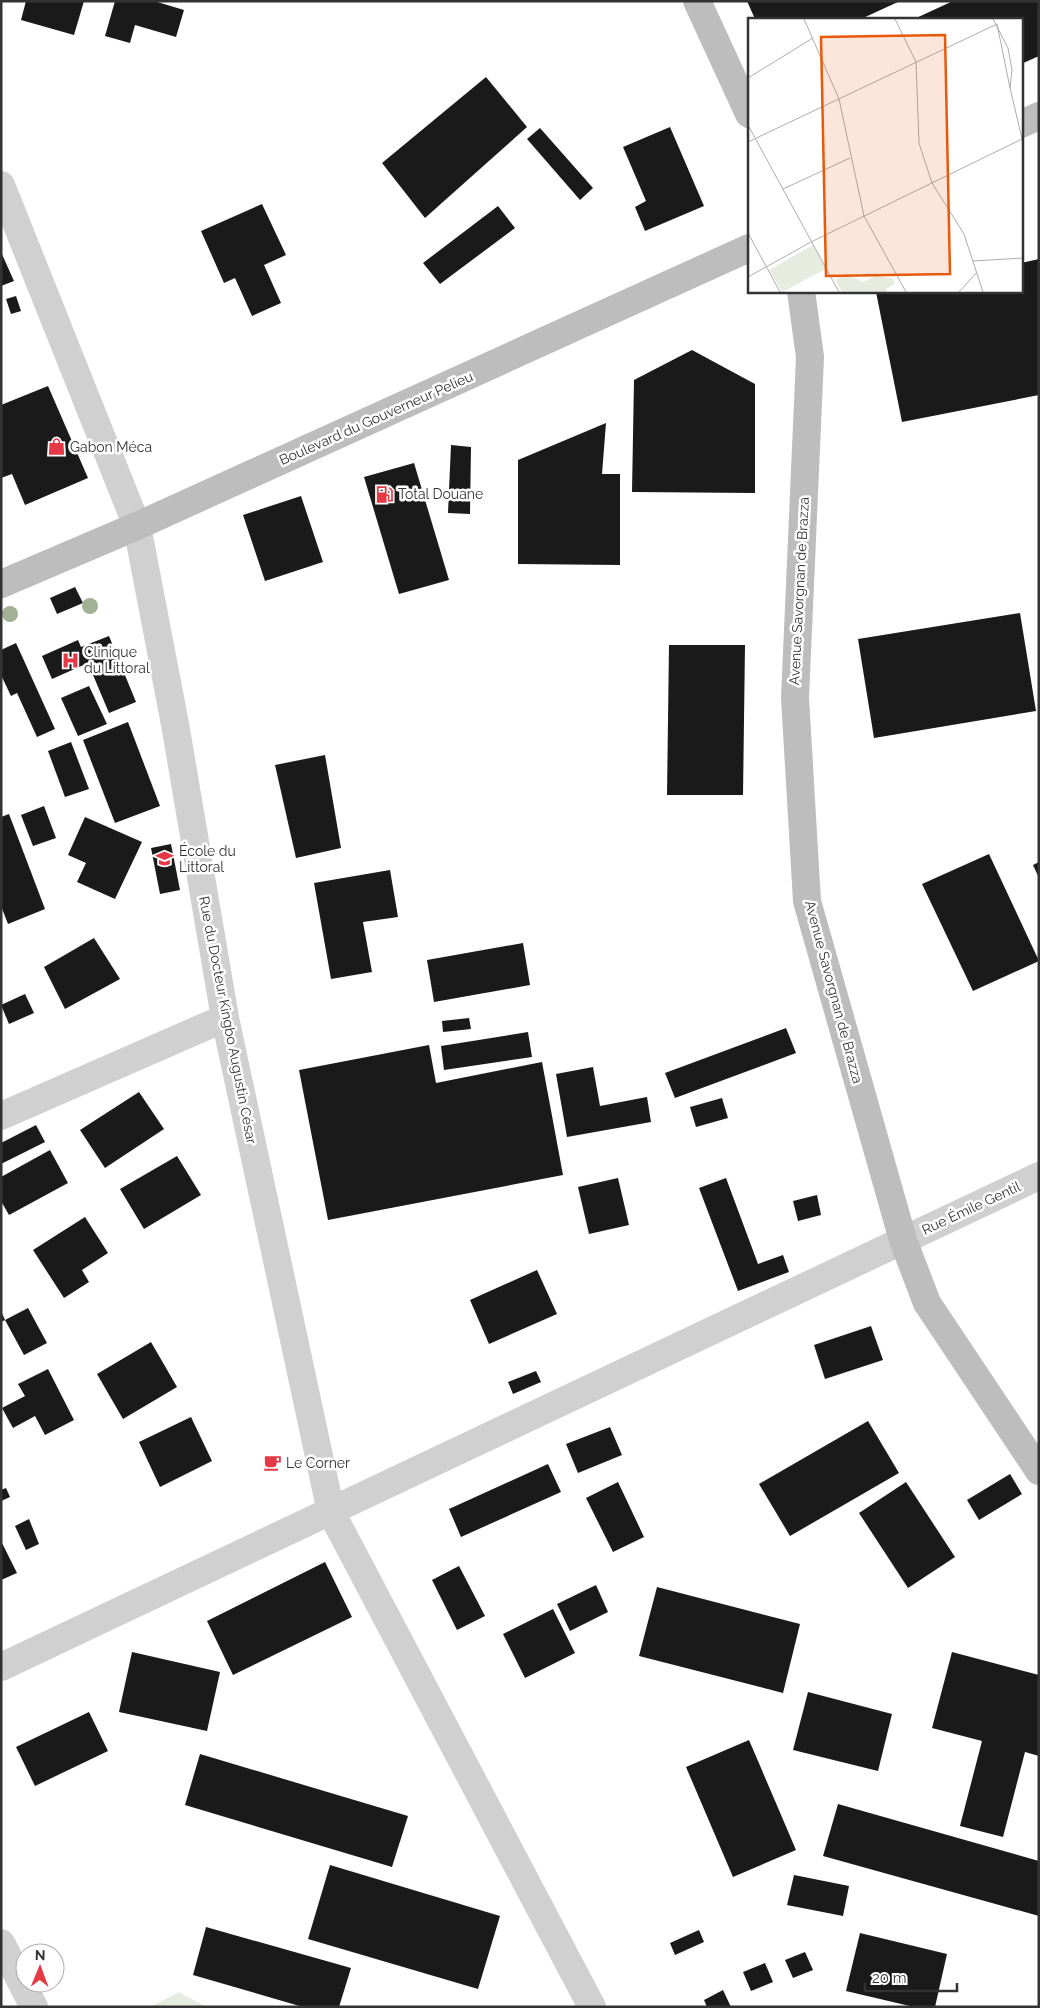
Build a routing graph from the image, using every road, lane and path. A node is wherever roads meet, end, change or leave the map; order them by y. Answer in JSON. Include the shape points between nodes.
{"nodes":[{"id":1,"x":698,"y":1,"type":"edge"},
{"id":2,"x":748,"y":112,"type":"edge"},
{"id":3,"x":1039,"y":116,"type":"edge"},
{"id":4,"x":1022,"y":124,"type":"edge"},
{"id":5,"x":1,"y":185,"type":"edge"},
{"id":6,"x":748,"y":248,"type":"edge"},
{"id":7,"x":801,"y":292,"type":"edge"},
{"id":8,"x":137,"y":526,"type":"junction"},
{"id":9,"x":1,"y":584,"type":"edge"},
{"id":10,"x":225,"y":1018,"type":"junction"},
{"id":11,"x":1,"y":1116,"type":"edge"},
{"id":12,"x":1039,"y":1176,"type":"edge"},
{"id":13,"x":903,"y":1240,"type":"junction"},
{"id":14,"x":1039,"y":1470,"type":"edge"},
{"id":15,"x":331,"y":1512,"type":"junction"},
{"id":16,"x":1,"y":1667,"type":"edge"},
{"id":17,"x":1,"y":1944,"type":"edge"},
{"id":18,"x":34,"y":2007,"type":"edge"},
{"id":19,"x":592,"y":2007,"type":"edge"}],
"edges":[{"from":1,"to":2,"type":"street"},
{"from":3,"to":4,"type":"street"},
{"from":5,"to":8,"type":"street","name":"Rue du Docteur Kingbo Augustin César"},
{"from":6,"to":8,"type":"street","name":"Boulevard du Gouverneur Pelieu"},
{"from":7,"to":13,"type":"street","name":"Avenue Savorgnan de Brazza","via":[[810,357],[794,698],[807,901]]},
{"from":8,"to":9,"type":"street","name":"Boulevard du Gouverneur Pelieu"},
{"from":8,"to":10,"type":"street","name":"Rue du Docteur Kingbo Augustin César","via":[[176,724]]},
{"from":10,"to":11,"type":"street"},
{"from":10,"to":15,"type":"street","name":"Rue du Docteur Kingbo Augustin César"},
{"from":12,"to":13,"type":"street","name":"Rue Émile Gentil"},
{"from":13,"to":14,"type":"street","name":"Avenue Savorgnan de Brazza","via":[[927,1303]]},
{"from":13,"to":15,"type":"street","name":"Rue Émile Gentil"},
{"from":15,"to":16,"type":"street","name":"Rue Émile Gentil"},
{"from":15,"to":19,"type":"street","name":"Rue du Docteur Kingbo Augustin César"},
{"from":17,"to":18,"type":"street"}]}
